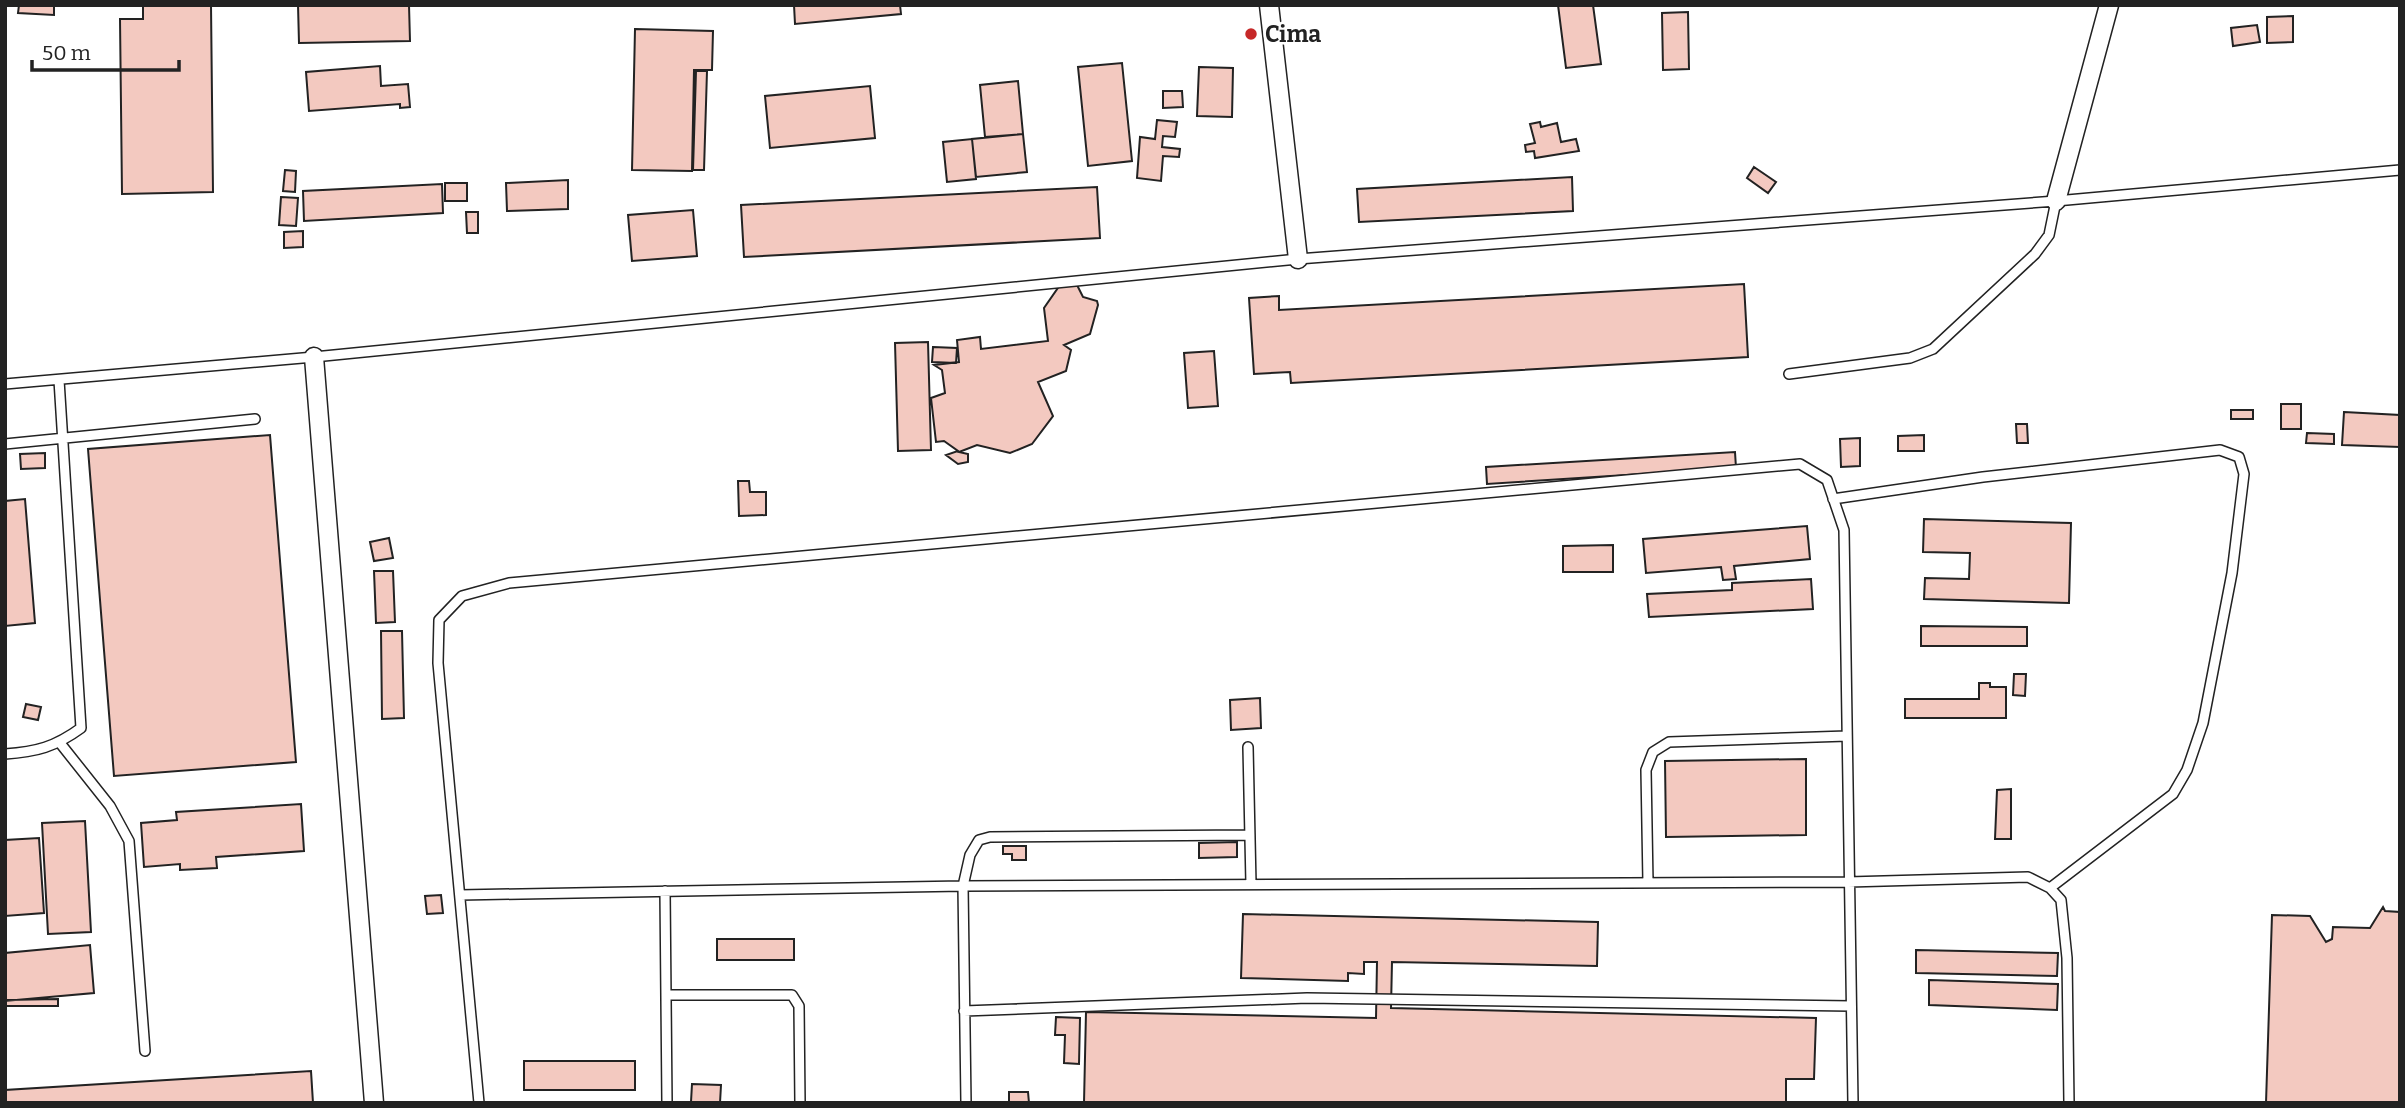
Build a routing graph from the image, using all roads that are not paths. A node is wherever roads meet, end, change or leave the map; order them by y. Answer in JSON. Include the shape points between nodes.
{"nodes":[{"id":1,"x":1269,"y":5,"type":"edge"},
{"id":2,"x":2109,"y":5,"type":"edge"},
{"id":3,"x":2400,"y":170,"type":"edge"},
{"id":4,"x":2056,"y":201,"type":"junction"},
{"id":5,"x":1298,"y":259,"type":"junction"},
{"id":6,"x":314,"y":357,"type":"junction"},
{"id":7,"x":1789,"y":374,"type":"dead end"},
{"id":8,"x":59,"y":380,"type":"junction"},
{"id":9,"x":5,"y":384,"type":"edge"},
{"id":10,"x":255,"y":419,"type":"dead end"},
{"id":11,"x":62,"y":439,"type":"junction"},
{"id":12,"x":5,"y":444,"type":"edge"},
{"id":13,"x":1833,"y":499,"type":"junction"},
{"id":14,"x":1847,"y":736,"type":"junction"},
{"id":15,"x":60,"y":743,"type":"junction"},
{"id":16,"x":1248,"y":747,"type":"dead end"},
{"id":17,"x":5,"y":754,"type":"edge"},
{"id":18,"x":1250,"y":835,"type":"junction"},
{"id":19,"x":1848,"y":882,"type":"junction"},
{"id":20,"x":1648,"y":883,"type":"junction"},
{"id":21,"x":1251,"y":884,"type":"junction"},
{"id":22,"x":963,"y":886,"type":"junction"},
{"id":23,"x":2050,"y":888,"type":"junction"},
{"id":24,"x":665,"y":891,"type":"junction"},
{"id":25,"x":460,"y":895,"type":"junction"},
{"id":26,"x":666,"y":995,"type":"junction"},
{"id":27,"x":1851,"y":1006,"type":"junction"},
{"id":28,"x":964,"y":1011,"type":"junction"},
{"id":29,"x":145,"y":1051,"type":"dead end"},
{"id":30,"x":374,"y":1103,"type":"edge"},
{"id":31,"x":479,"y":1103,"type":"edge"},
{"id":32,"x":667,"y":1103,"type":"edge"},
{"id":33,"x":800,"y":1103,"type":"edge"},
{"id":34,"x":965,"y":1103,"type":"edge"},
{"id":35,"x":1853,"y":1103,"type":"edge"},
{"id":36,"x":2069,"y":1103,"type":"edge"}],
"edges":[{"from":1,"to":5,"type":"street"},
{"from":2,"to":4,"type":"street"},
{"from":3,"to":4,"type":"lane"},
{"from":4,"to":5,"type":"lane"},
{"from":4,"to":7,"type":"lane","via":[[2049,235],[2035,254],[1933,349],[1910,358]]},
{"from":5,"to":6,"type":"lane"},
{"from":6,"to":8,"type":"lane"},
{"from":6,"to":30,"type":"street"},
{"from":8,"to":9,"type":"lane"},
{"from":8,"to":11,"type":"lane"},
{"from":10,"to":11,"type":"lane"},
{"from":11,"to":12,"type":"lane"},
{"from":11,"to":15,"type":"lane","via":[[81,729]]},
{"from":13,"to":14,"type":"lane","via":[[1844,530]]},
{"from":13,"to":23,"type":"lane","via":[[2220,450],[2239,457],[2244,474],[2232,573],[2203,723],[2187,770],[2173,794]]},
{"from":13,"to":25,"type":"lane","via":[[1827,480],[1800,464],[509,583],[462,596],[439,620],[438,663]]},
{"from":14,"to":19,"type":"lane"},
{"from":14,"to":20,"type":"lane","via":[[1669,743],[1653,752],[1646,770]]},
{"from":15,"to":17,"type":"lane"},
{"from":15,"to":29,"type":"lane","via":[[110,806],[129,841]]},
{"from":16,"to":18,"type":"lane"},
{"from":18,"to":21,"type":"lane"},
{"from":18,"to":22,"type":"lane","via":[[990,837],[979,840],[970,855]]},
{"from":19,"to":20,"type":"lane"},
{"from":19,"to":23,"type":"lane","via":[[2028,877]]},
{"from":19,"to":27,"type":"lane"},
{"from":20,"to":21,"type":"lane"},
{"from":21,"to":22,"type":"lane"},
{"from":22,"to":24,"type":"lane"},
{"from":22,"to":28,"type":"lane"},
{"from":23,"to":36,"type":"lane","via":[[2061,900]]},
{"from":24,"to":25,"type":"lane"},
{"from":24,"to":26,"type":"lane"},
{"from":25,"to":31,"type":"lane"},
{"from":26,"to":32,"type":"lane"},
{"from":26,"to":33,"type":"lane","via":[[792,995],[799,1006]]},
{"from":27,"to":28,"type":"lane","via":[[1307,998]]},
{"from":27,"to":35,"type":"lane"},
{"from":28,"to":34,"type":"lane"}]}
